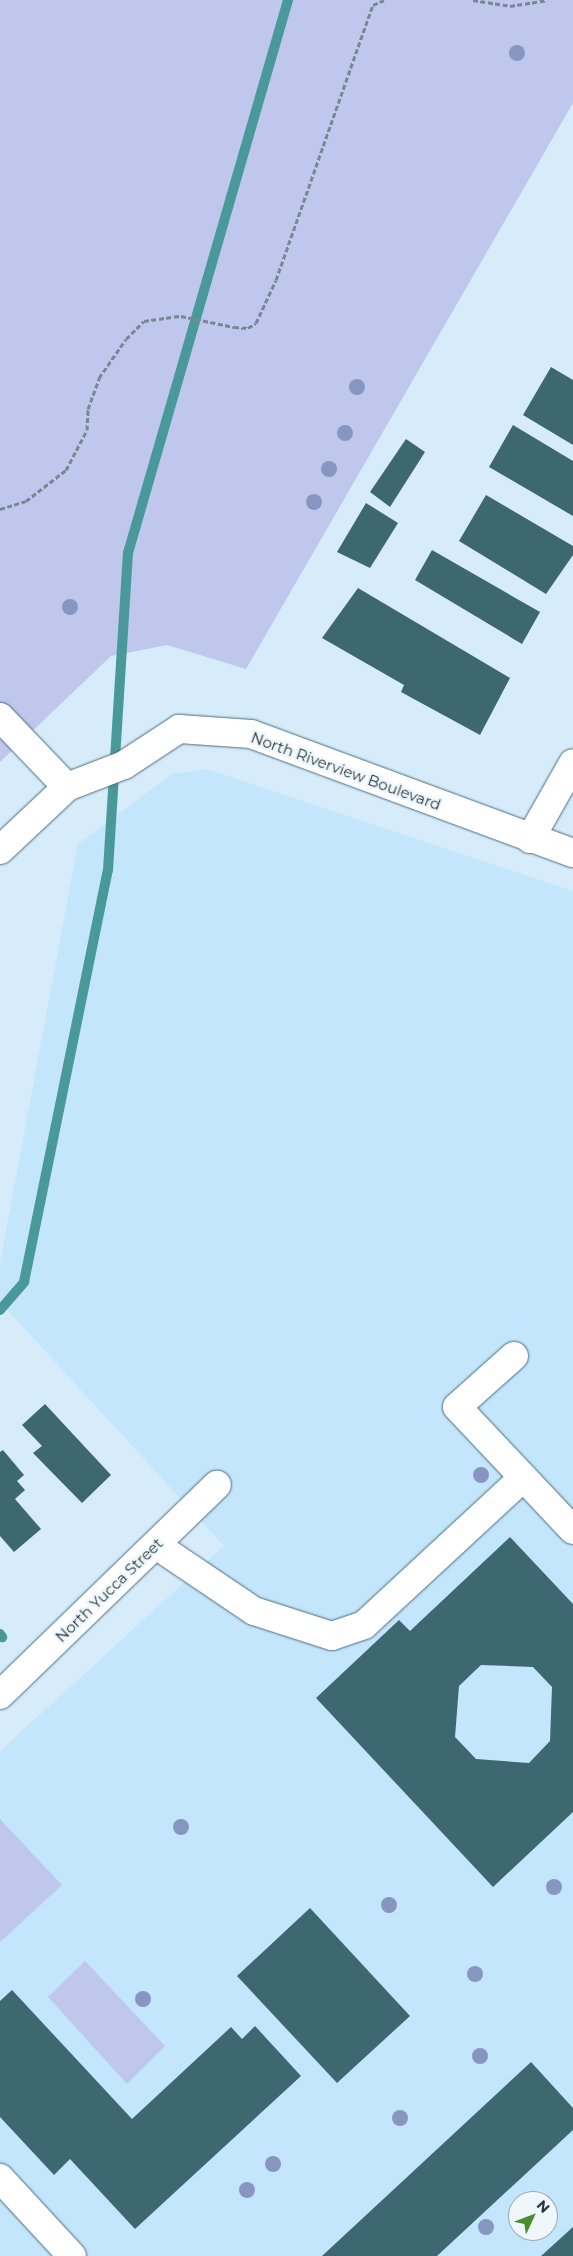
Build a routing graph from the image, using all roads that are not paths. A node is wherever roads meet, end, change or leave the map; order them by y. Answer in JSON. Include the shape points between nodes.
{"nodes":[{"id":1,"x":0,"y":716,"type":"edge"},
{"id":2,"x":573,"y":763,"type":"edge"},
{"id":3,"x":67,"y":787,"type":"junction"},
{"id":4,"x":530,"y":839,"type":"junction"},
{"id":5,"x":0,"y":850,"type":"edge"},
{"id":6,"x":573,"y":853,"type":"edge"},
{"id":7,"x":514,"y":1356,"type":"dead end"},
{"id":8,"x":523,"y":1478,"type":"junction"},
{"id":9,"x":217,"y":1485,"type":"dead end"},
{"id":10,"x":573,"y":1530,"type":"edge"},
{"id":11,"x":156,"y":1545,"type":"junction"},
{"id":12,"x":0,"y":1696,"type":"edge"},
{"id":13,"x":0,"y":2178,"type":"edge"},
{"id":14,"x":72,"y":2256,"type":"edge"}],
"edges":[{"from":1,"to":3,"type":"street"},
{"from":2,"to":4,"type":"street"},
{"from":3,"to":4,"type":"street","name":"North Riverview Boulevard","via":[[124,765],[179,729],[251,734]]},
{"from":3,"to":5,"type":"street","name":"North Riverview Boulevard"},
{"from":4,"to":6,"type":"street","name":"North Riverview Boulevard"},
{"from":7,"to":8,"type":"street","via":[[457,1407]]},
{"from":8,"to":10,"type":"street"},
{"from":8,"to":11,"type":"street","via":[[364,1624],[332,1636],[254,1611]]},
{"from":9,"to":11,"type":"street","name":"North Yucca Street"},
{"from":11,"to":12,"type":"street","name":"North Yucca Street"},
{"from":13,"to":14,"type":"street"}]}
